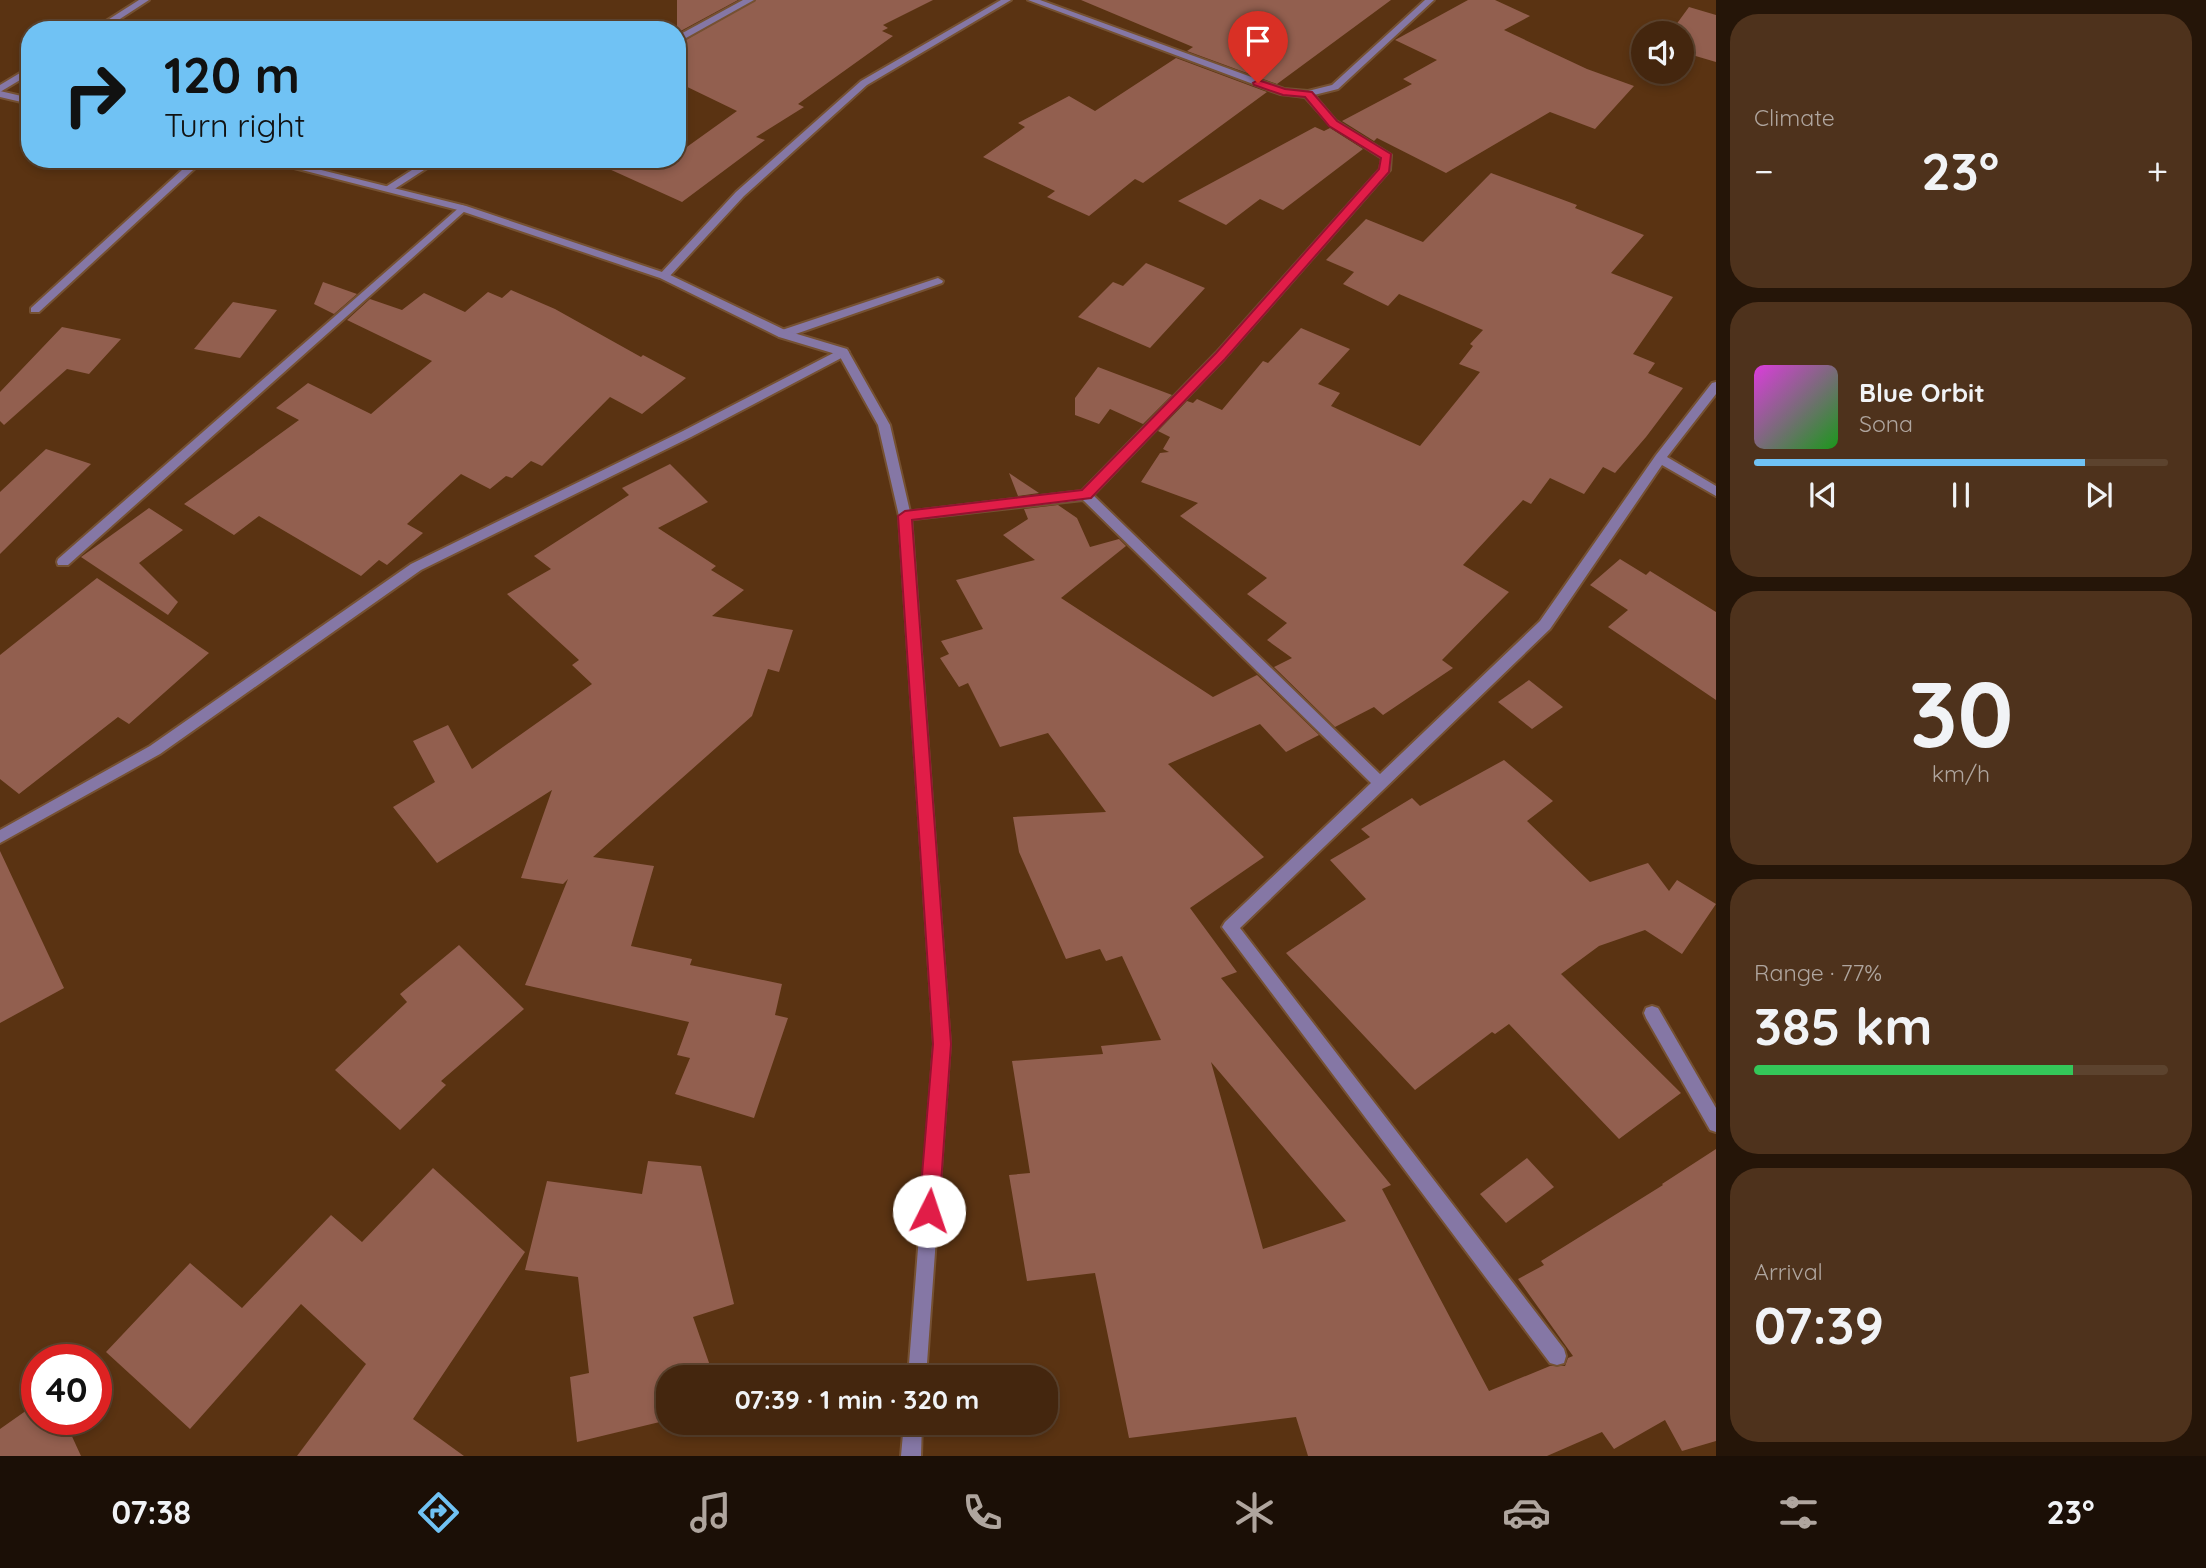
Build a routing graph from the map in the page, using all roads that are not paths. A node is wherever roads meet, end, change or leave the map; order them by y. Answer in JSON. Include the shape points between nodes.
{"nodes":[{"id":1,"x":145,"y":0,"type":"edge"},
{"id":2,"x":750,"y":0,"type":"edge"},
{"id":3,"x":1007,"y":0,"type":"edge"},
{"id":4,"x":1032,"y":0,"type":"edge"},
{"id":5,"x":1430,"y":0,"type":"edge"},
{"id":6,"x":111,"y":21,"type":"edge"},
{"id":7,"x":686,"y":35,"type":"edge"},
{"id":8,"x":21,"y":76,"type":"edge"},
{"id":9,"x":0,"y":91,"type":"edge"},
{"id":10,"x":1308,"y":94,"type":"junction"},
{"id":11,"x":21,"y":98,"type":"edge"},
{"id":12,"x":190,"y":168,"type":"edge"},
{"id":13,"x":303,"y":168,"type":"edge"},
{"id":14,"x":421,"y":168,"type":"edge"},
{"id":15,"x":389,"y":188,"type":"junction"},
{"id":16,"x":462,"y":208,"type":"junction"},
{"id":17,"x":664,"y":276,"type":"junction"},
{"id":18,"x":938,"y":281,"type":"dead end"},
{"id":19,"x":35,"y":310,"type":"dead end"},
{"id":20,"x":783,"y":334,"type":"junction"},
{"id":21,"x":843,"y":352,"type":"junction"},
{"id":22,"x":1716,"y":386,"type":"edge"},
{"id":23,"x":1660,"y":458,"type":"junction"},
{"id":24,"x":1716,"y":492,"type":"edge"},
{"id":25,"x":1086,"y":495,"type":"junction"},
{"id":26,"x":905,"y":516,"type":"junction"},
{"id":27,"x":63,"y":562,"type":"dead end"},
{"id":28,"x":1380,"y":783,"type":"junction"},
{"id":29,"x":0,"y":837,"type":"edge"},
{"id":30,"x":1652,"y":1013,"type":"dead end"},
{"id":31,"x":1716,"y":1124,"type":"edge"},
{"id":32,"x":1557,"y":1356,"type":"dead end"},
{"id":33,"x":918,"y":1365,"type":"edge"},
{"id":34,"x":912,"y":1435,"type":"edge"},
{"id":35,"x":911,"y":1456,"type":"edge"}],
"edges":[{"from":1,"to":6,"type":"street"},
{"from":2,"to":7,"type":"street"},
{"from":3,"to":17,"type":"street","via":[[864,83],[740,194]]},
{"from":4,"to":10,"type":"street","via":[[1283,92]]},
{"from":5,"to":10,"type":"street","via":[[1335,87]]},
{"from":8,"to":9,"type":"street"},
{"from":9,"to":11,"type":"street"},
{"from":10,"to":25,"type":"street","via":[[1333,123],[1387,157],[1385,170],[1220,356]]},
{"from":12,"to":19,"type":"street"},
{"from":13,"to":15,"type":"street"},
{"from":14,"to":15,"type":"street"},
{"from":15,"to":16,"type":"street"},
{"from":16,"to":17,"type":"street"},
{"from":16,"to":27,"type":"street"},
{"from":17,"to":20,"type":"street"},
{"from":18,"to":20,"type":"street"},
{"from":20,"to":21,"type":"street"},
{"from":21,"to":26,"type":"street","via":[[884,425]]},
{"from":21,"to":29,"type":"street","via":[[416,567],[155,750]]},
{"from":22,"to":23,"type":"street"},
{"from":23,"to":24,"type":"street"},
{"from":23,"to":28,"type":"street","via":[[1545,625]]},
{"from":25,"to":26,"type":"street"},
{"from":25,"to":28,"type":"street"},
{"from":26,"to":33,"type":"street","via":[[942,1044]]},
{"from":28,"to":32,"type":"street","via":[[1230,927]]},
{"from":30,"to":31,"type":"street"},
{"from":34,"to":35,"type":"street"}]}
